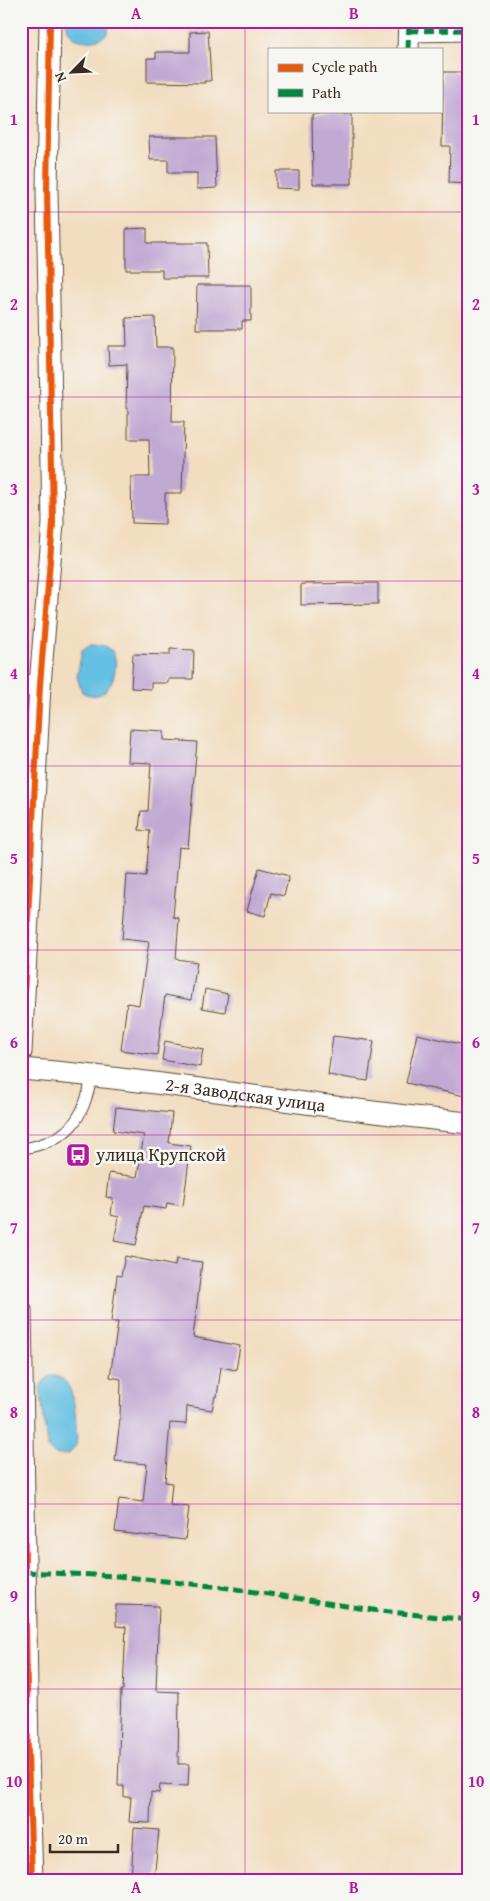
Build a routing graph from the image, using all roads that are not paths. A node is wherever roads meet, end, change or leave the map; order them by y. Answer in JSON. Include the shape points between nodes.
{"nodes":[{"id":1,"x":50,"y":21,"type":"edge"},
{"id":2,"x":469,"y":30,"type":"edge"},
{"id":3,"x":409,"y":34,"type":"edge"},
{"id":4,"x":31,"y":686,"type":"edge"},
{"id":5,"x":21,"y":1052,"type":"edge"},
{"id":6,"x":21,"y":1069,"type":"edge"},
{"id":7,"x":92,"y":1075,"type":"junction"},
{"id":8,"x":469,"y":1123,"type":"edge"},
{"id":9,"x":21,"y":1149,"type":"edge"},
{"id":10,"x":21,"y":1310,"type":"edge"},
{"id":11,"x":32,"y":1880,"type":"edge"}],
"edges":[{"from":1,"to":4,"type":"street","via":[[47,190],[53,523]]},
{"from":2,"to":3,"type":"street"},
{"from":4,"to":5,"type":"street"},
{"from":6,"to":7,"type":"street","name":"2-я Заводская улица"},
{"from":7,"to":8,"type":"street","name":"2-я Заводская улица"},
{"from":7,"to":9,"type":"lane","via":[[79,1117],[62,1134],[48,1142]]},
{"from":10,"to":11,"type":"street"}]}
